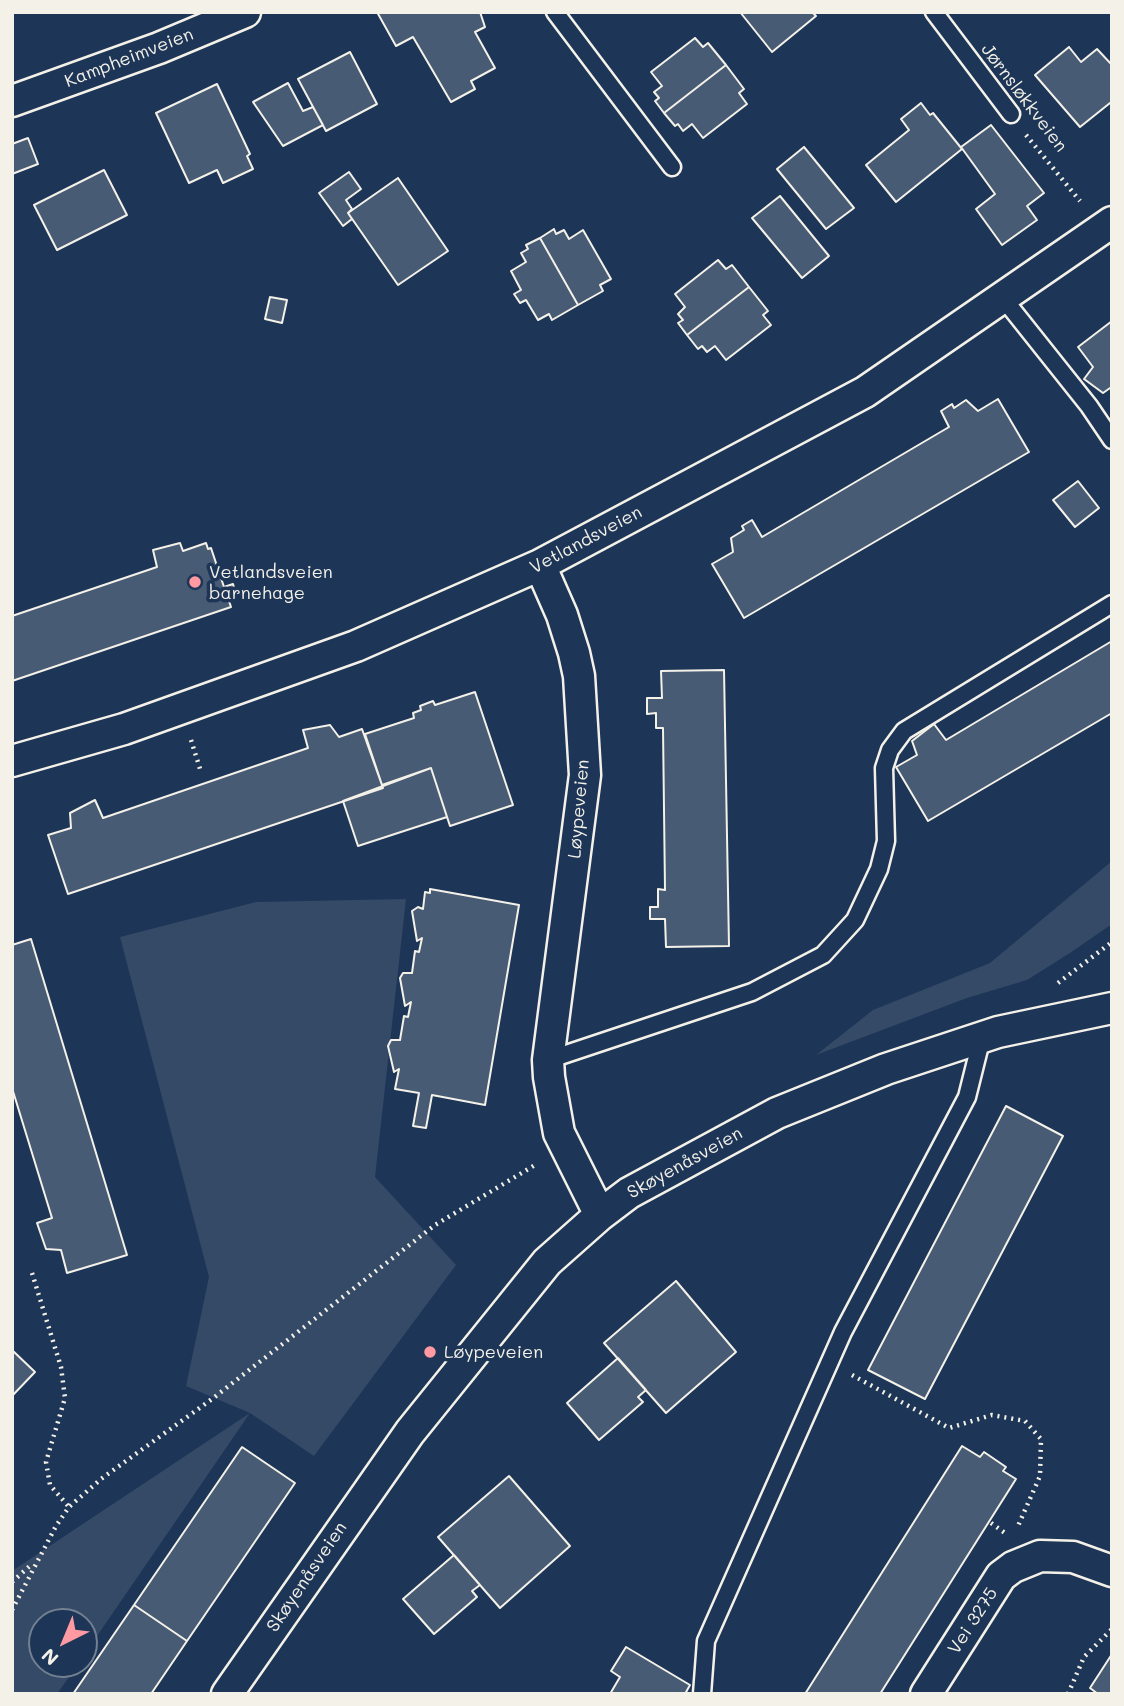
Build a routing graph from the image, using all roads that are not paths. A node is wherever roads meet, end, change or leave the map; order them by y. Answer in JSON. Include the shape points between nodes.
{"nodes":[{"id":1,"x":245,"y":12,"type":"edge"},
{"id":2,"x":555,"y":12,"type":"edge"},
{"id":3,"x":934,"y":12,"type":"edge"},
{"id":4,"x":12,"y":101,"type":"edge"},
{"id":5,"x":1011,"y":114,"type":"road end"},
{"id":6,"x":672,"y":167,"type":"dead end"},
{"id":7,"x":1112,"y":222,"type":"edge"},
{"id":8,"x":1003,"y":298,"type":"junction"},
{"id":9,"x":1112,"y":440,"type":"edge"},
{"id":10,"x":540,"y":565,"type":"junction"},
{"id":11,"x":1112,"y":604,"type":"edge"},
{"id":12,"x":12,"y":761,"type":"edge"},
{"id":13,"x":1112,"y":1008,"type":"edge"},
{"id":14,"x":982,"y":1037,"type":"junction"},
{"id":15,"x":548,"y":1060,"type":"junction"},
{"id":16,"x":600,"y":1215,"type":"junction"},
{"id":17,"x":1112,"y":1571,"type":"edge"},
{"id":18,"x":227,"y":1694,"type":"edge"},
{"id":19,"x":702,"y":1694,"type":"edge"},
{"id":20,"x":926,"y":1694,"type":"edge"}],
"edges":[{"from":1,"to":4,"type":"street","name":"Kampheimveien"},
{"from":2,"to":6,"type":"lane"},
{"from":3,"to":5,"type":"lane","name":"Jørnsløkkveien"},
{"from":7,"to":8,"type":"street","name":"Vetlandsveien"},
{"from":8,"to":9,"type":"lane"},
{"from":8,"to":10,"type":"street","name":"Vetlandsveien","via":[[864,391]]},
{"from":10,"to":12,"type":"street","name":"Vetlandsveien","via":[[356,646],[124,729]]},
{"from":10,"to":15,"type":"street","name":"Løypeveien","via":[[562,615],[579,676],[585,775]]},
{"from":11,"to":15,"type":"lane","via":[[904,731],[884,768],[886,841],[879,869],[855,920],[823,955],[752,992]]},
{"from":13,"to":14,"type":"street","name":"Skøyenåsveien"},
{"from":14,"to":16,"type":"street","name":"Skøyenåsveien","via":[[777,1113],[629,1193]]},
{"from":14,"to":19,"type":"lane","via":[[967,1097],[830,1362],[706,1641]]},
{"from":15,"to":16,"type":"street","name":"Løypeveien","via":[[559,1133]]},
{"from":16,"to":18,"type":"street","name":"Skøyenåsveien","via":[[547,1262],[410,1432]]},
{"from":17,"to":20,"type":"street","name":"Vei 3275","via":[[1073,1557],[1040,1556],[1013,1567],[1001,1576]]}]}
